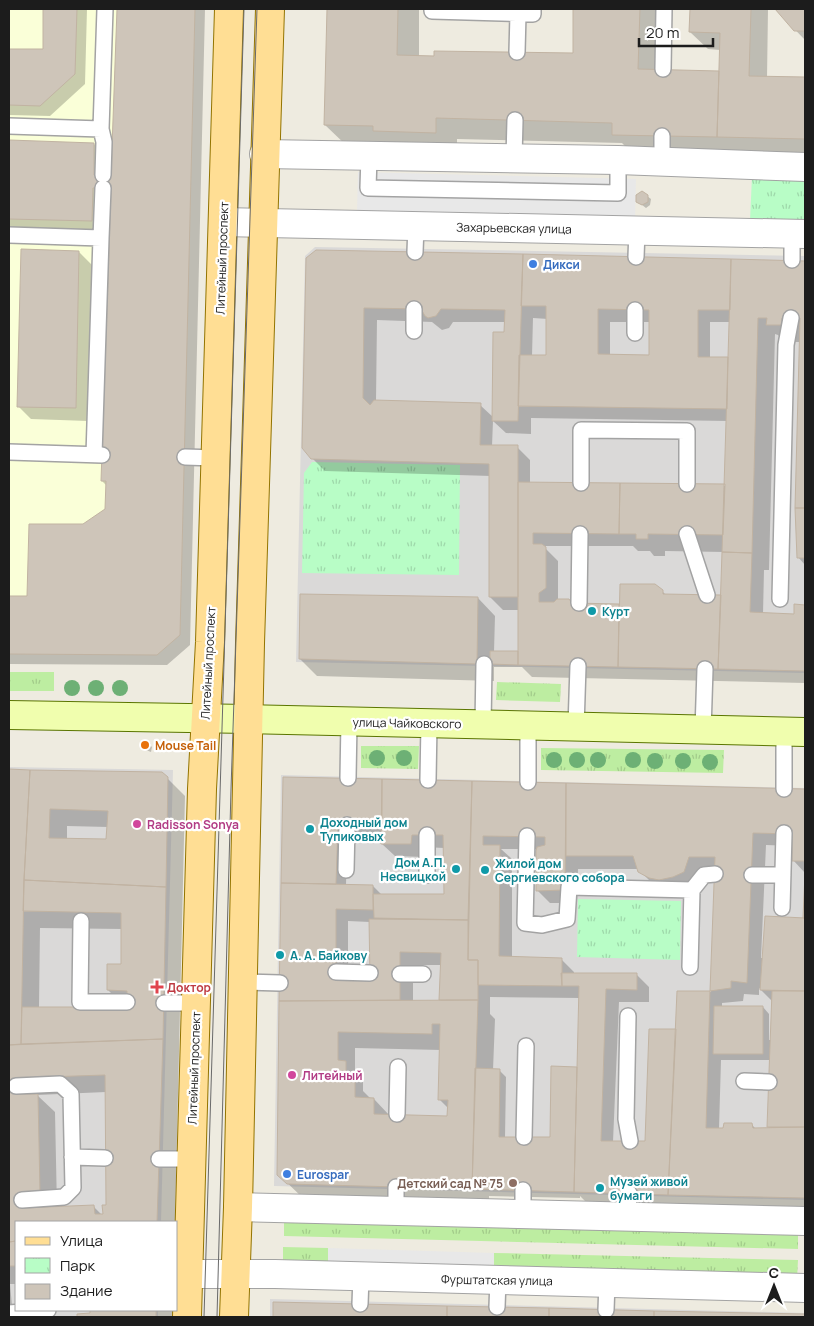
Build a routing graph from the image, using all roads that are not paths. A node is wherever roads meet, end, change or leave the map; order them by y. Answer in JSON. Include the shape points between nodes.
{"nodes":[{"id":1,"x":105,"y":9,"type":"edge"},
{"id":2,"x":229,"y":9,"type":"edge"},
{"id":3,"x":270,"y":9,"type":"edge"},
{"id":4,"x":432,"y":9,"type":"edge"},
{"id":5,"x":534,"y":9,"type":"edge"},
{"id":6,"x":664,"y":9,"type":"edge"},
{"id":7,"x":518,"y":14,"type":"junction"},
{"id":8,"x":517,"y":52,"type":"dead end"},
{"id":9,"x":664,"y":69,"type":"dead end"},
{"id":10,"x":516,"y":120,"type":"dead end"},
{"id":11,"x":9,"y":126,"type":"edge"},
{"id":12,"x":101,"y":129,"type":"junction"},
{"id":13,"x":264,"y":154,"type":"junction"},
{"id":14,"x":369,"y":156,"type":"junction"},
{"id":15,"x":514,"y":158,"type":"junction"},
{"id":16,"x":618,"y":160,"type":"junction"},
{"id":17,"x":805,"y":167,"type":"edge"},
{"id":18,"x":223,"y":222,"type":"junction"},
{"id":19,"x":262,"y":223,"type":"junction"},
{"id":20,"x":9,"y":235,"type":"edge"},
{"id":21,"x":102,"y":238,"type":"junction"},
{"id":22,"x":797,"y":243,"type":"edge"},
{"id":23,"x":414,"y":309,"type":"dead end"},
{"id":24,"x":635,"y":310,"type":"dead end"},
{"id":25,"x":791,"y":318,"type":"dead end"},
{"id":26,"x":414,"y":331,"type":"dead end"},
{"id":27,"x":635,"y":333,"type":"dead end"},
{"id":28,"x":9,"y":452,"type":"edge"},
{"id":29,"x":185,"y":457,"type":"dead end"},
{"id":30,"x":216,"y":458,"type":"junction"},
{"id":31,"x":581,"y":483,"type":"dead end"},
{"id":32,"x":686,"y":484,"type":"dead end"},
{"id":33,"x":580,"y":534,"type":"dead end"},
{"id":34,"x":687,"y":534,"type":"dead end"},
{"id":35,"x":707,"y":595,"type":"dead end"},
{"id":36,"x":780,"y":599,"type":"dead end"},
{"id":37,"x":579,"y":603,"type":"dead end"},
{"id":38,"x":484,"y":664,"type":"dead end"},
{"id":39,"x":578,"y":666,"type":"dead end"},
{"id":40,"x":705,"y":669,"type":"dead end"},
{"id":41,"x":9,"y":715,"type":"edge"},
{"id":42,"x":206,"y":719,"type":"junction"},
{"id":43,"x":248,"y":719,"type":"junction"},
{"id":44,"x":348,"y":722,"type":"junction"},
{"id":45,"x":429,"y":724,"type":"junction"},
{"id":46,"x":483,"y":725,"type":"junction"},
{"id":47,"x":528,"y":726,"type":"junction"},
{"id":48,"x":576,"y":727,"type":"junction"},
{"id":49,"x":703,"y":730,"type":"junction"},
{"id":50,"x":794,"y":732,"type":"edge"},
{"id":51,"x":348,"y":778,"type":"dead end"},
{"id":52,"x":428,"y":780,"type":"dead end"},
{"id":53,"x":528,"y":782,"type":"dead end"},
{"id":54,"x":784,"y":789,"type":"dead end"},
{"id":55,"x":347,"y":825,"type":"dead end"},
{"id":56,"x":784,"y":833,"type":"dead end"},
{"id":57,"x":427,"y":835,"type":"dead end"},
{"id":58,"x":527,"y":836,"type":"dead end"},
{"id":59,"x":346,"y":870,"type":"dead end"},
{"id":60,"x":715,"y":874,"type":"dead end"},
{"id":61,"x":427,"y":875,"type":"dead end"},
{"id":62,"x":752,"y":875,"type":"dead end"},
{"id":63,"x":783,"y":876,"type":"junction"},
{"id":64,"x":692,"y":890,"type":"junction"},
{"id":65,"x":782,"y":908,"type":"dead end"},
{"id":66,"x":81,"y":921,"type":"dead end"},
{"id":67,"x":690,"y":967,"type":"dead end"},
{"id":68,"x":336,"y":972,"type":"dead end"},
{"id":69,"x":370,"y":973,"type":"dead end"},
{"id":70,"x":400,"y":974,"type":"dead end"},
{"id":71,"x":423,"y":974,"type":"dead end"},
{"id":72,"x":242,"y":982,"type":"junction"},
{"id":73,"x":280,"y":983,"type":"dead end"},
{"id":74,"x":127,"y":1002,"type":"dead end"},
{"id":75,"x":164,"y":1002,"type":"dead end"},
{"id":76,"x":196,"y":1003,"type":"junction"},
{"id":77,"x":628,"y":1016,"type":"dead end"},
{"id":78,"x":526,"y":1046,"type":"dead end"},
{"id":79,"x":398,"y":1067,"type":"dead end"},
{"id":80,"x":744,"y":1081,"type":"dead end"},
{"id":81,"x":769,"y":1082,"type":"dead end"},
{"id":82,"x":16,"y":1086,"type":"dead end"},
{"id":83,"x":397,"y":1114,"type":"dead end"},
{"id":84,"x":524,"y":1137,"type":"dead end"},
{"id":85,"x":630,"y":1141,"type":"dead end"},
{"id":86,"x":72,"y":1157,"type":"junction"},
{"id":87,"x":105,"y":1158,"type":"dead end"},
{"id":88,"x":159,"y":1159,"type":"dead end"},
{"id":89,"x":191,"y":1159,"type":"junction"},
{"id":90,"x":22,"y":1200,"type":"dead end"},
{"id":91,"x":238,"y":1207,"type":"junction"},
{"id":92,"x":805,"y":1221,"type":"edge"},
{"id":93,"x":188,"y":1274,"type":"junction"},
{"id":94,"x":235,"y":1275,"type":"junction"},
{"id":95,"x":361,"y":1277,"type":"junction"},
{"id":96,"x":805,"y":1288,"type":"edge"},
{"id":97,"x":360,"y":1304,"type":"dead end"},
{"id":98,"x":183,"y":1310,"type":"edge"},
{"id":99,"x":35,"y":1311,"type":"edge"},
{"id":100,"x":9,"y":1313,"type":"edge"},
{"id":101,"x":234,"y":1317,"type":"edge"}],
"edges":[{"from":1,"to":12,"type":"lane"},
{"from":2,"to":18,"type":"main road","name":"Литейный проспект"},
{"from":3,"to":13,"type":"main road"},
{"from":4,"to":7,"type":"lane"},
{"from":5,"to":7,"type":"lane","via":[[533,14]]},
{"from":6,"to":9,"type":"lane"},
{"from":7,"to":8,"type":"lane"},
{"from":10,"to":15,"type":"lane"},
{"from":11,"to":12,"type":"lane"},
{"from":12,"to":21,"type":"lane","via":[[104,142]]},
{"from":13,"to":14,"type":"street"},
{"from":13,"to":19,"type":"main road"},
{"from":14,"to":15,"type":"street"},
{"from":14,"to":16,"type":"lane","via":[[368,188],[618,194]]},
{"from":15,"to":16,"type":"street"},
{"from":16,"to":17,"type":"street","via":[[662,149]]},
{"from":18,"to":19,"type":"street","name":"Захарьевская улица"},
{"from":18,"to":30,"type":"main road","name":"Литейный проспект"},
{"from":19,"to":22,"type":"street","name":"Захарьевская улица","via":[[416,239],[637,244]]},
{"from":19,"to":43,"type":"main road"},
{"from":20,"to":21,"type":"lane"},
{"from":21,"to":28,"type":"lane","via":[[98,455]]},
{"from":23,"to":26,"type":"lane"},
{"from":24,"to":27,"type":"lane"},
{"from":25,"to":36,"type":"lane","via":[[786,345]]},
{"from":29,"to":30,"type":"lane"},
{"from":30,"to":42,"type":"main road","name":"Литейный проспект"},
{"from":31,"to":32,"type":"lane","via":[[581,430],[677,430],[687,431]]},
{"from":33,"to":37,"type":"lane"},
{"from":34,"to":35,"type":"lane"},
{"from":38,"to":46,"type":"lane"},
{"from":39,"to":48,"type":"lane"},
{"from":40,"to":49,"type":"lane"},
{"from":41,"to":42,"type":"street","name":"улица Чайковского"},
{"from":42,"to":43,"type":"street","name":"улица Чайковского"},
{"from":42,"to":76,"type":"main road","name":"Литейный проспект"},
{"from":43,"to":44,"type":"street","name":"улица Чайковского"},
{"from":43,"to":72,"type":"main road"},
{"from":44,"to":45,"type":"street","name":"улица Чайковского"},
{"from":44,"to":51,"type":"lane"},
{"from":45,"to":46,"type":"street","name":"улица Чайковского"},
{"from":45,"to":52,"type":"lane"},
{"from":46,"to":47,"type":"street","name":"улица Чайковского"},
{"from":47,"to":48,"type":"street","name":"улица Чайковского"},
{"from":47,"to":53,"type":"lane"},
{"from":48,"to":49,"type":"street","name":"улица Чайковского"},
{"from":49,"to":50,"type":"street","name":"улица Чайковского"},
{"from":50,"to":54,"type":"lane"},
{"from":55,"to":59,"type":"lane"},
{"from":56,"to":63,"type":"lane"},
{"from":57,"to":61,"type":"lane"},
{"from":58,"to":64,"type":"lane","via":[[525,923],[542,925],[567,918],[569,888]]},
{"from":60,"to":64,"type":"lane","via":[[704,875]]},
{"from":62,"to":63,"type":"lane"},
{"from":63,"to":65,"type":"lane"},
{"from":64,"to":67,"type":"lane"},
{"from":66,"to":74,"type":"lane","via":[[80,1002]]},
{"from":68,"to":69,"type":"lane"},
{"from":70,"to":71,"type":"lane"},
{"from":72,"to":73,"type":"lane"},
{"from":72,"to":91,"type":"main road"},
{"from":75,"to":76,"type":"lane"},
{"from":76,"to":89,"type":"main road","name":"Литейный проспект"},
{"from":77,"to":85,"type":"lane","via":[[626,1119]]},
{"from":78,"to":84,"type":"lane"},
{"from":79,"to":83,"type":"lane"},
{"from":80,"to":81,"type":"lane"},
{"from":82,"to":86,"type":"lane","via":[[60,1084],[70,1094]]},
{"from":86,"to":87,"type":"lane"},
{"from":86,"to":90,"type":"lane","via":[[73,1188],[64,1197]]},
{"from":88,"to":89,"type":"lane"},
{"from":89,"to":93,"type":"main road","name":"Литейный проспект"},
{"from":91,"to":92,"type":"street","via":[[396,1199],[523,1202],[629,1205]]},
{"from":91,"to":94,"type":"main road"},
{"from":93,"to":94,"type":"street","name":"Фурштатская улица"},
{"from":93,"to":98,"type":"main road","name":"Литейный проспект"},
{"from":94,"to":95,"type":"street","name":"Фурштатская улица"},
{"from":94,"to":101,"type":"main road"},
{"from":95,"to":96,"type":"street","name":"Фурштатская улица","via":[[497,1294],[607,1296]]},
{"from":95,"to":97,"type":"lane"},
{"from":99,"to":100,"type":"lane"}]}
